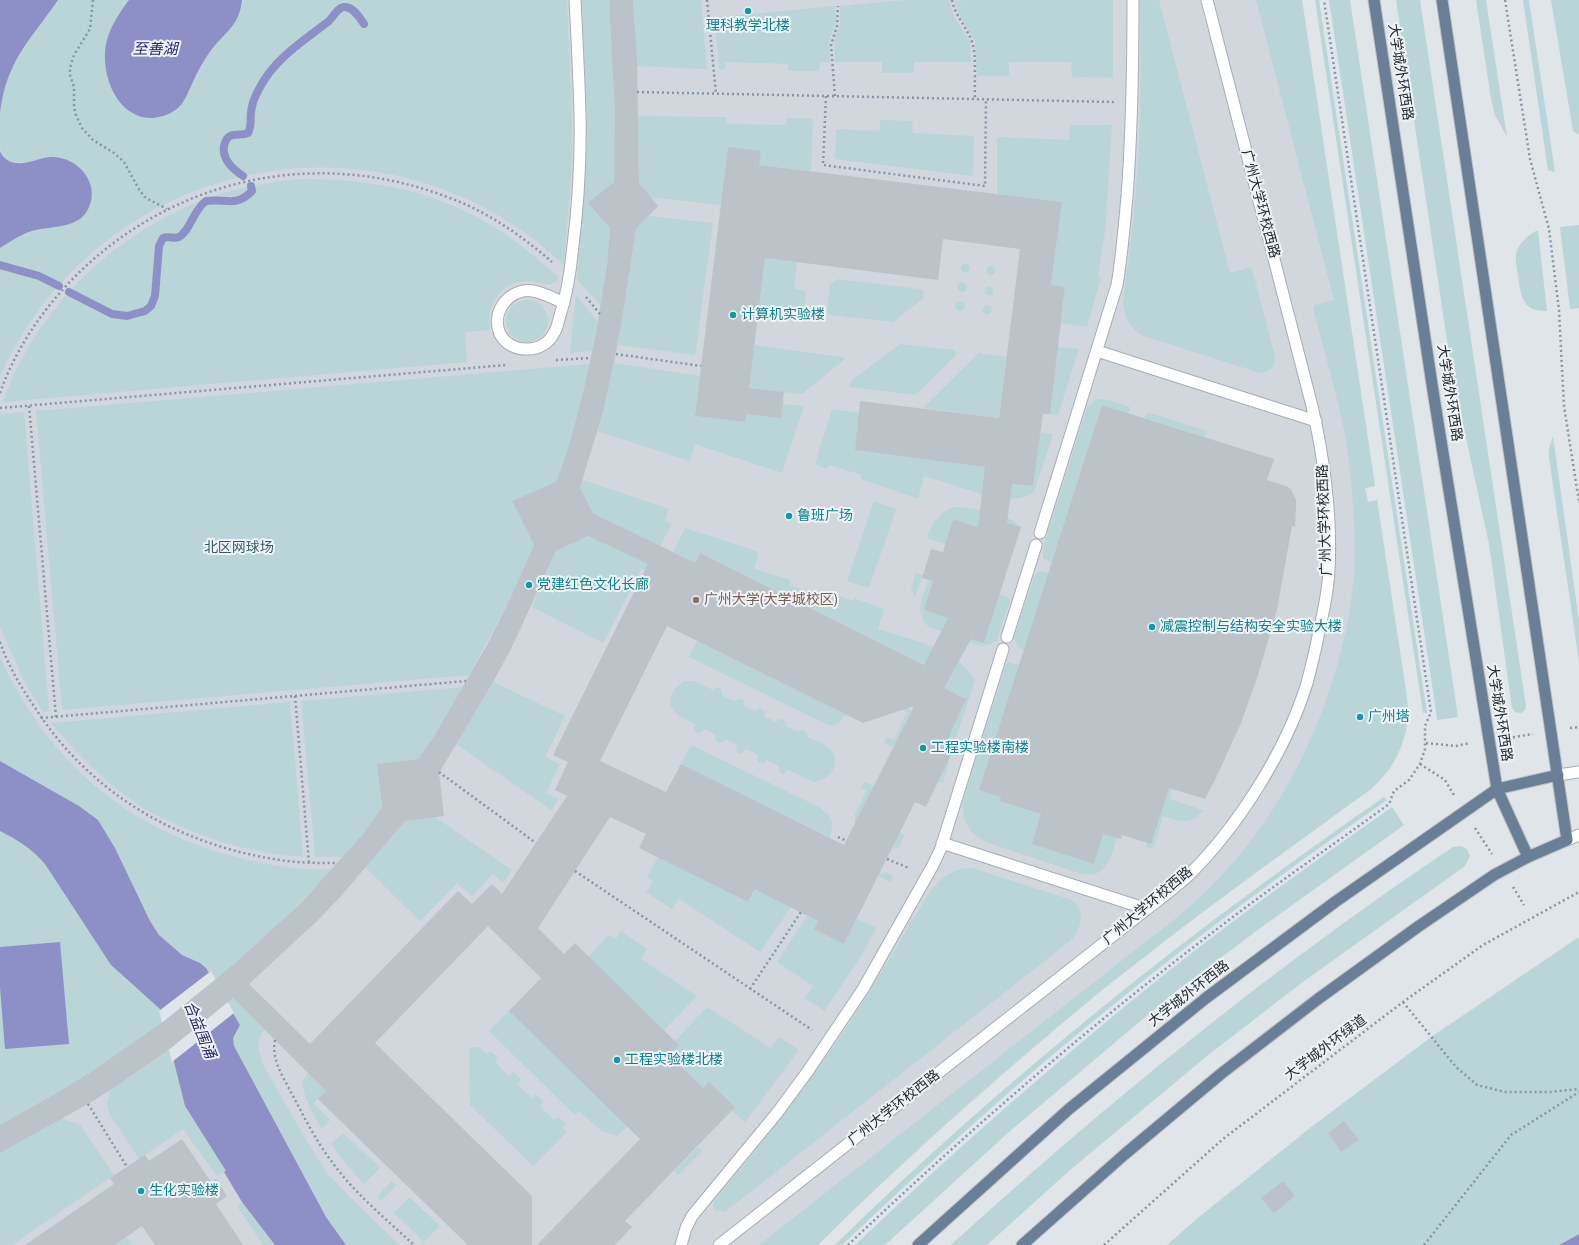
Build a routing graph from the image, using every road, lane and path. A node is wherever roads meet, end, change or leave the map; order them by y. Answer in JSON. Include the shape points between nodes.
{"nodes":[{"id":1,"x":93,"y":0,"type":"edge"},
{"id":2,"x":574,"y":0,"type":"edge"},
{"id":3,"x":707,"y":0,"type":"edge"},
{"id":4,"x":952,"y":0,"type":"edge"},
{"id":5,"x":1133,"y":0,"type":"edge"},
{"id":6,"x":1207,"y":0,"type":"edge"},
{"id":7,"x":1324,"y":0,"type":"edge"},
{"id":8,"x":1374,"y":0,"type":"edge"},
{"id":9,"x":1442,"y":0,"type":"edge"},
{"id":10,"x":1505,"y":0,"type":"edge"},
{"id":11,"x":838,"y":6,"type":"dead end"},
{"id":12,"x":637,"y":92,"type":"dead end"},
{"id":13,"x":716,"y":94,"type":"junction"},
{"id":14,"x":826,"y":96,"type":"junction"},
{"id":15,"x":835,"y":96,"type":"junction"},
{"id":16,"x":975,"y":99,"type":"junction"},
{"id":17,"x":986,"y":99,"type":"junction"},
{"id":18,"x":1132,"y":102,"type":"junction"},
{"id":19,"x":167,"y":210,"type":"junction"},
{"id":20,"x":557,"y":266,"type":"dead end"},
{"id":21,"x":564,"y":303,"type":"junction"},
{"id":22,"x":1097,"y":350,"type":"junction"},
{"id":23,"x":616,"y":354,"type":"dead end"},
{"id":24,"x":591,"y":358,"type":"dead end"},
{"id":25,"x":551,"y":361,"type":"dead end"},
{"id":26,"x":512,"y":364,"type":"dead end"},
{"id":27,"x":701,"y":366,"type":"dead end"},
{"id":28,"x":0,"y":393,"type":"edge"},
{"id":29,"x":29,"y":406,"type":"junction"},
{"id":30,"x":0,"y":408,"type":"edge"},
{"id":31,"x":1316,"y":421,"type":"junction"},
{"id":32,"x":1579,"y":502,"type":"edge"},
{"id":33,"x":1040,"y":533,"type":"dead end"},
{"id":34,"x":1036,"y":545,"type":"dead end"},
{"id":35,"x":1007,"y":637,"type":"dead end"},
{"id":36,"x":0,"y":642,"type":"edge"},
{"id":37,"x":1003,"y":649,"type":"dead end"},
{"id":38,"x":466,"y":681,"type":"dead end"},
{"id":39,"x":295,"y":696,"type":"junction"},
{"id":40,"x":56,"y":717,"type":"junction"},
{"id":41,"x":41,"y":718,"type":"junction"},
{"id":42,"x":1579,"y":727,"type":"edge"},
{"id":43,"x":1552,"y":731,"type":"junction"},
{"id":44,"x":1488,"y":741,"type":"junction"},
{"id":45,"x":1426,"y":743,"type":"junction"},
{"id":46,"x":1420,"y":764,"type":"junction"},
{"id":47,"x":439,"y":772,"type":"dead end"},
{"id":48,"x":1579,"y":772,"type":"edge"},
{"id":49,"x":1558,"y":775,"type":"junction"},
{"id":50,"x":1497,"y":790,"type":"junction"},
{"id":51,"x":1464,"y":811,"type":"junction"},
{"id":52,"x":1579,"y":835,"type":"edge"},
{"id":53,"x":838,"y":837,"type":"dead end"},
{"id":54,"x":1567,"y":840,"type":"junction"},
{"id":55,"x":847,"y":841,"type":"dead end"},
{"id":56,"x":536,"y":843,"type":"dead end"},
{"id":57,"x":942,"y":843,"type":"junction"},
{"id":58,"x":1528,"y":857,"type":"junction"},
{"id":59,"x":887,"y":859,"type":"dead end"},
{"id":60,"x":309,"y":863,"type":"junction"},
{"id":61,"x":337,"y":863,"type":"dead end"},
{"id":62,"x":575,"y":871,"type":"dead end"},
{"id":63,"x":915,"y":871,"type":"dead end"},
{"id":64,"x":1502,"y":871,"type":"junction"},
{"id":65,"x":1579,"y":892,"type":"edge"},
{"id":66,"x":1524,"y":905,"type":"dead end"},
{"id":67,"x":1147,"y":909,"type":"junction"},
{"id":68,"x":801,"y":912,"type":"dead end"},
{"id":69,"x":750,"y":989,"type":"junction"},
{"id":70,"x":1404,"y":1002,"type":"junction"},
{"id":71,"x":275,"y":1040,"type":"dead end"},
{"id":72,"x":828,"y":1041,"type":"junction"},
{"id":73,"x":1579,"y":1090,"type":"edge"},
{"id":74,"x":88,"y":1104,"type":"dead end"},
{"id":75,"x":127,"y":1167,"type":"dead end"},
{"id":76,"x":414,"y":1245,"type":"edge"},
{"id":77,"x":681,"y":1245,"type":"edge"},
{"id":78,"x":719,"y":1245,"type":"edge"},
{"id":79,"x":848,"y":1245,"type":"edge"},
{"id":80,"x":918,"y":1245,"type":"edge"},
{"id":81,"x":1022,"y":1245,"type":"edge"},
{"id":82,"x":1104,"y":1245,"type":"edge"},
{"id":83,"x":1424,"y":1245,"type":"edge"}],
"edges":[{"from":1,"to":19,"type":"path","via":[[90,29],[74,55],[70,68],[75,113],[82,128],[93,140],[124,162],[146,198]]},
{"from":2,"to":21,"type":"street","via":[[580,168],[569,279]]},
{"from":3,"to":13,"type":"path"},
{"from":4,"to":16,"type":"path","via":[[955,12],[973,45]]},
{"from":5,"to":18,"type":"street"},
{"from":6,"to":31,"type":"street","name":"广州大学环校西路"},
{"from":7,"to":45,"type":"path","via":[[1431,712],[1425,726]]},
{"from":8,"to":44,"type":"main road","name":"大学城外环西路"},
{"from":9,"to":43,"type":"main road"},
{"from":10,"to":32,"type":"path","via":[[1530,160],[1549,229],[1559,310],[1564,406]]},
{"from":11,"to":15,"type":"path","via":[[837,26],[831,45]]},
{"from":12,"to":13,"type":"path"},
{"from":13,"to":14,"type":"path"},
{"from":14,"to":15,"type":"path"},
{"from":14,"to":17,"type":"path","via":[[823,165],[985,186]]},
{"from":15,"to":16,"type":"path"},
{"from":16,"to":17,"type":"path"},
{"from":17,"to":18,"type":"path"},
{"from":18,"to":22,"type":"street","via":[[1121,262]]},
{"from":19,"to":20,"type":"path","via":[[186,200],[222,188],[288,174],[319,173],[385,179],[452,198],[499,222]]},
{"from":19,"to":28,"type":"path","via":[[128,232],[100,254],[53,300],[32,328]]},
{"from":21,"to":21,"type":"street","via":[[533,291],[520,291],[508,297],[500,308],[497,321],[500,334],[509,344],[521,350],[534,349],[546,343],[554,333]]},
{"from":22,"to":31,"type":"street"},
{"from":22,"to":33,"type":"street"},
{"from":23,"to":27,"type":"path"},
{"from":24,"to":25,"type":"path"},
{"from":26,"to":29,"type":"path"},
{"from":29,"to":30,"type":"path"},
{"from":29,"to":40,"type":"path"},
{"from":31,"to":67,"type":"street","name":"广州大学环校西路","via":[[1323,462],[1329,570],[1322,618],[1307,683],[1282,744],[1245,807],[1189,874]]},
{"from":34,"to":35,"type":"street"},
{"from":36,"to":41,"type":"path","via":[[18,683]]},
{"from":37,"to":57,"type":"street"},
{"from":38,"to":39,"type":"path"},
{"from":39,"to":40,"type":"path"},
{"from":39,"to":60,"type":"path"},
{"from":40,"to":41,"type":"path"},
{"from":41,"to":60,"type":"path","via":[[65,749],[94,777],[125,801],[159,822],[223,848],[281,861]]},
{"from":42,"to":43,"type":"path"},
{"from":43,"to":44,"type":"path"},
{"from":43,"to":49,"type":"main road"},
{"from":44,"to":45,"type":"path","via":[[1456,746]]},
{"from":44,"to":50,"type":"main road","name":"大学城外环西路"},
{"from":45,"to":46,"type":"path"},
{"from":46,"to":51,"type":"path","via":[[1445,780]]},
{"from":46,"to":79,"type":"path","via":[[1409,780],[1394,790],[1389,804],[1262,895],[1125,1001],[984,1120]]},
{"from":47,"to":56,"type":"path"},
{"from":48,"to":49,"type":"street"},
{"from":49,"to":50,"type":"main road","name":"大学城外环西路"},
{"from":49,"to":54,"type":"main road"},
{"from":50,"to":51,"type":"main road","name":"大学城外环西路"},
{"from":50,"to":58,"type":"main road","name":"大学城外环西路"},
{"from":51,"to":64,"type":"path"},
{"from":51,"to":80,"type":"main road","name":"大学城外环西路","via":[[1335,902],[1164,1031],[1070,1109]]},
{"from":52,"to":54,"type":"street"},
{"from":53,"to":55,"type":"path"},
{"from":54,"to":58,"type":"main road"},
{"from":57,"to":67,"type":"street"},
{"from":57,"to":72,"type":"street","via":[[933,865],[884,952]]},
{"from":58,"to":64,"type":"main road"},
{"from":59,"to":63,"type":"path"},
{"from":60,"to":61,"type":"path"},
{"from":62,"to":69,"type":"path"},
{"from":64,"to":66,"type":"path"},
{"from":64,"to":81,"type":"main road","via":[[1419,926],[1266,1038],[1124,1154]]},
{"from":65,"to":70,"type":"path","name":"大学城外环绿道","via":[[1484,945]]},
{"from":67,"to":78,"type":"street","name":"广州大学环校西路"},
{"from":68,"to":69,"type":"path"},
{"from":69,"to":72,"type":"path"},
{"from":70,"to":73,"type":"path","via":[[1456,1067],[1477,1085],[1505,1092]]},
{"from":70,"to":82,"type":"path","name":"大学城外环绿道","via":[[1223,1139]]},
{"from":71,"to":76,"type":"path","via":[[276,1061],[323,1150],[349,1182]]},
{"from":72,"to":77,"type":"street","via":[[777,1113],[692,1216]]},
{"from":73,"to":83,"type":"path","via":[[1511,1135]]},
{"from":74,"to":75,"type":"path"}]}
